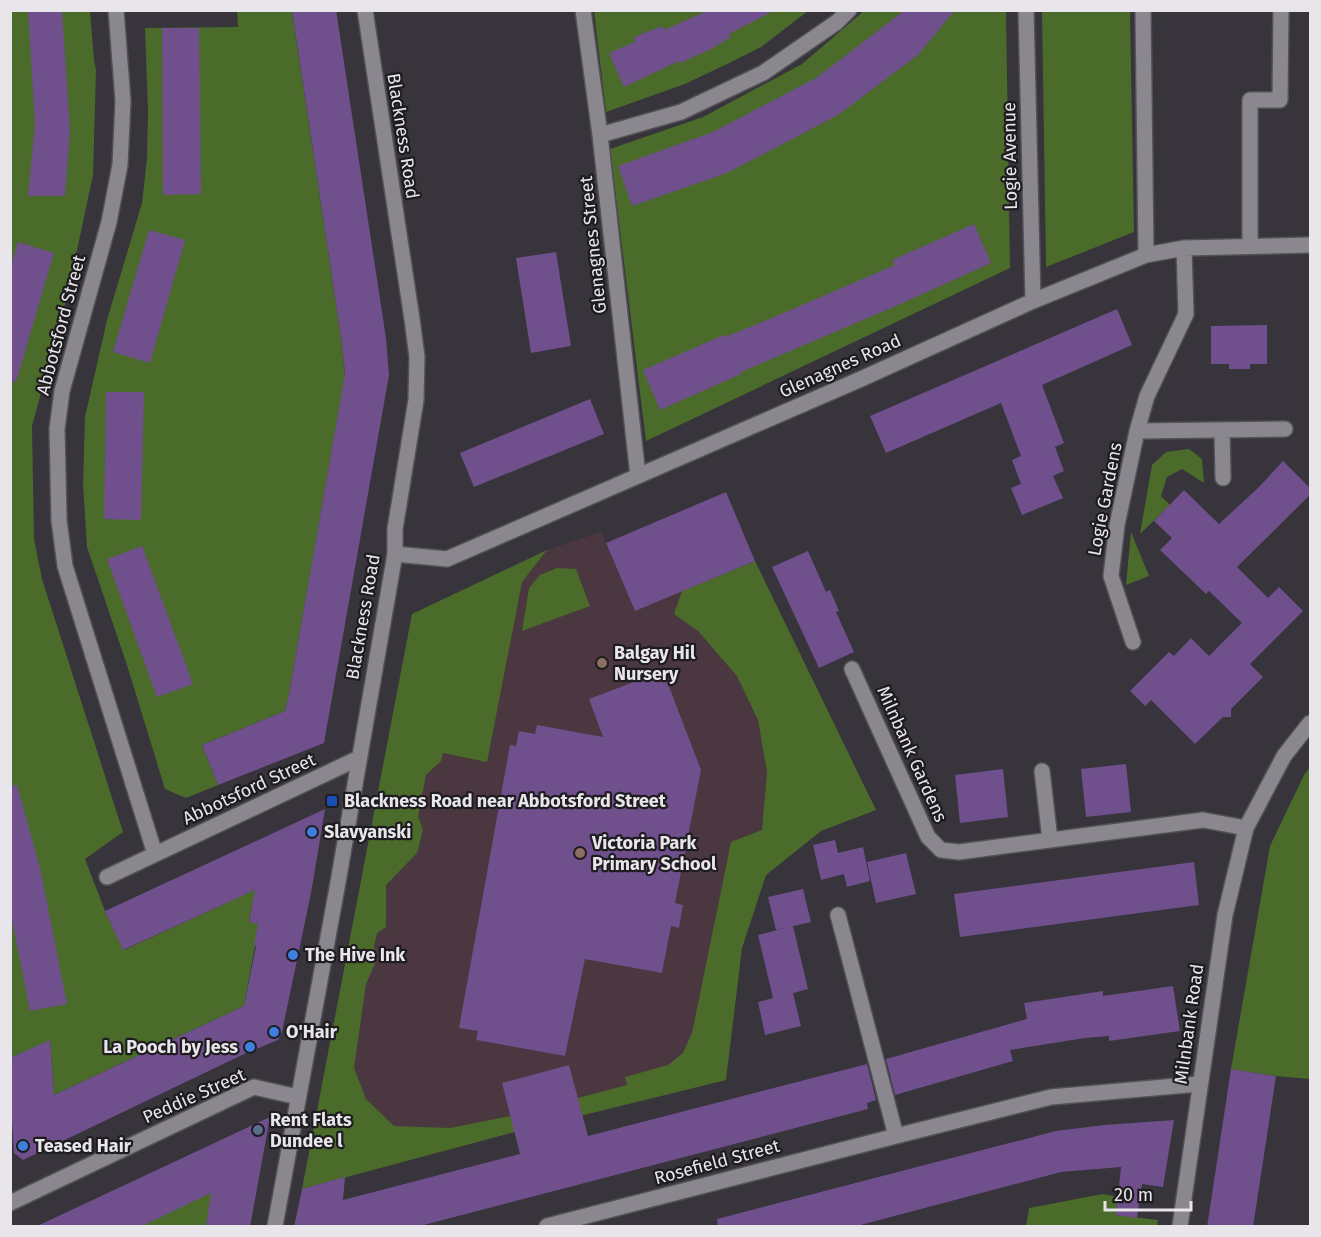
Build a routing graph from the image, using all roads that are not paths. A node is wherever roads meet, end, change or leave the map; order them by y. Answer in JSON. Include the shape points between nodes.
{"nodes":[{"id":1,"x":116,"y":10,"type":"edge"},
{"id":2,"x":365,"y":10,"type":"edge"},
{"id":3,"x":583,"y":10,"type":"edge"},
{"id":4,"x":849,"y":10,"type":"edge"},
{"id":5,"x":1026,"y":10,"type":"edge"},
{"id":6,"x":1143,"y":10,"type":"edge"},
{"id":7,"x":1281,"y":10,"type":"edge"},
{"id":8,"x":600,"y":135,"type":"junction"},
{"id":9,"x":1311,"y":245,"type":"edge"},
{"id":10,"x":1250,"y":246,"type":"junction"},
{"id":11,"x":1184,"y":248,"type":"junction"},
{"id":12,"x":1146,"y":255,"type":"junction"},
{"id":13,"x":1032,"y":301,"type":"junction"},
{"id":14,"x":1285,"y":429,"type":"dead end"},
{"id":15,"x":1222,"y":430,"type":"junction"},
{"id":16,"x":1137,"y":431,"type":"junction"},
{"id":17,"x":638,"y":476,"type":"junction"},
{"id":18,"x":1223,"y":478,"type":"dead end"},
{"id":19,"x":395,"y":554,"type":"junction"},
{"id":20,"x":1133,"y":642,"type":"dead end"},
{"id":21,"x":852,"y":669,"type":"dead end"},
{"id":22,"x":1311,"y":723,"type":"edge"},
{"id":23,"x":359,"y":758,"type":"junction"},
{"id":24,"x":1042,"y":771,"type":"dead end"},
{"id":25,"x":1246,"y":828,"type":"junction"},
{"id":26,"x":1050,"y":840,"type":"junction"},
{"id":27,"x":155,"y":854,"type":"junction"},
{"id":28,"x":106,"y":877,"type":"dead end"},
{"id":29,"x":838,"y":915,"type":"dead end"},
{"id":30,"x":1199,"y":1084,"type":"junction"},
{"id":31,"x":298,"y":1097,"type":"junction"},
{"id":32,"x":896,"y":1136,"type":"junction"},
{"id":33,"x":10,"y":1203,"type":"edge"},
{"id":34,"x":275,"y":1227,"type":"edge"},
{"id":35,"x":547,"y":1227,"type":"edge"},
{"id":36,"x":1180,"y":1227,"type":"edge"}],
"edges":[{"from":1,"to":27,"type":"street","name":"Abbotsford Street","via":[[123,101],[120,165],[109,222],[62,391],[57,429],[59,520],[65,566]]},
{"from":2,"to":19,"type":"street","name":"Blackness Road","via":[[417,357],[416,400],[395,529]]},
{"from":3,"to":8,"type":"street","name":"Glenagnes Street"},
{"from":4,"to":8,"type":"street","via":[[762,73],[681,112]]},
{"from":5,"to":13,"type":"street","name":"Logie Avenue"},
{"from":6,"to":12,"type":"street"},
{"from":7,"to":10,"type":"street","via":[[1281,100],[1250,100]]},
{"from":8,"to":17,"type":"street","name":"Glenagnes Street"},
{"from":9,"to":10,"type":"street","name":"Glenagnes Road"},
{"from":10,"to":11,"type":"street","name":"Glenagnes Road"},
{"from":11,"to":12,"type":"street","name":"Glenagnes Road"},
{"from":11,"to":16,"type":"street","name":"Logie Gardens","via":[[1186,314],[1147,396]]},
{"from":12,"to":13,"type":"street","name":"Glenagnes Road"},
{"from":13,"to":17,"type":"street","name":"Glenagnes Road"},
{"from":14,"to":15,"type":"street","name":"Logie Gardens"},
{"from":15,"to":16,"type":"street","name":"Logie Gardens"},
{"from":15,"to":18,"type":"street"},
{"from":16,"to":20,"type":"street","name":"Logie Gardens","via":[[1117,525],[1111,576]]},
{"from":17,"to":19,"type":"street","name":"Glenagnes Road","via":[[447,559]]},
{"from":19,"to":23,"type":"street","name":"Blackness Road"},
{"from":21,"to":26,"type":"street","name":"Milnbank Gardens","via":[[928,837],[941,850],[959,852]]},
{"from":22,"to":25,"type":"street","name":"Milnbank Road","via":[[1284,756]]},
{"from":23,"to":27,"type":"street","name":"Abbotsford Street"},
{"from":23,"to":31,"type":"street","name":"Blackness Road"},
{"from":24,"to":26,"type":"street"},
{"from":25,"to":26,"type":"street","name":"Milnbank Gardens","via":[[1203,820]]},
{"from":25,"to":30,"type":"street","name":"Milnbank Road","via":[[1225,915]]},
{"from":27,"to":28,"type":"street","name":"Abbotsford Street"},
{"from":29,"to":32,"type":"street"},
{"from":30,"to":32,"type":"street","name":"Rosefield Street","via":[[1051,1097]]},
{"from":30,"to":36,"type":"street","name":"Milnbank Road"},
{"from":31,"to":33,"type":"street","name":"Peddie Street","via":[[254,1087]]},
{"from":31,"to":34,"type":"street","name":"Blackness Road"},
{"from":32,"to":35,"type":"street","name":"Rosefield Street"}]}
